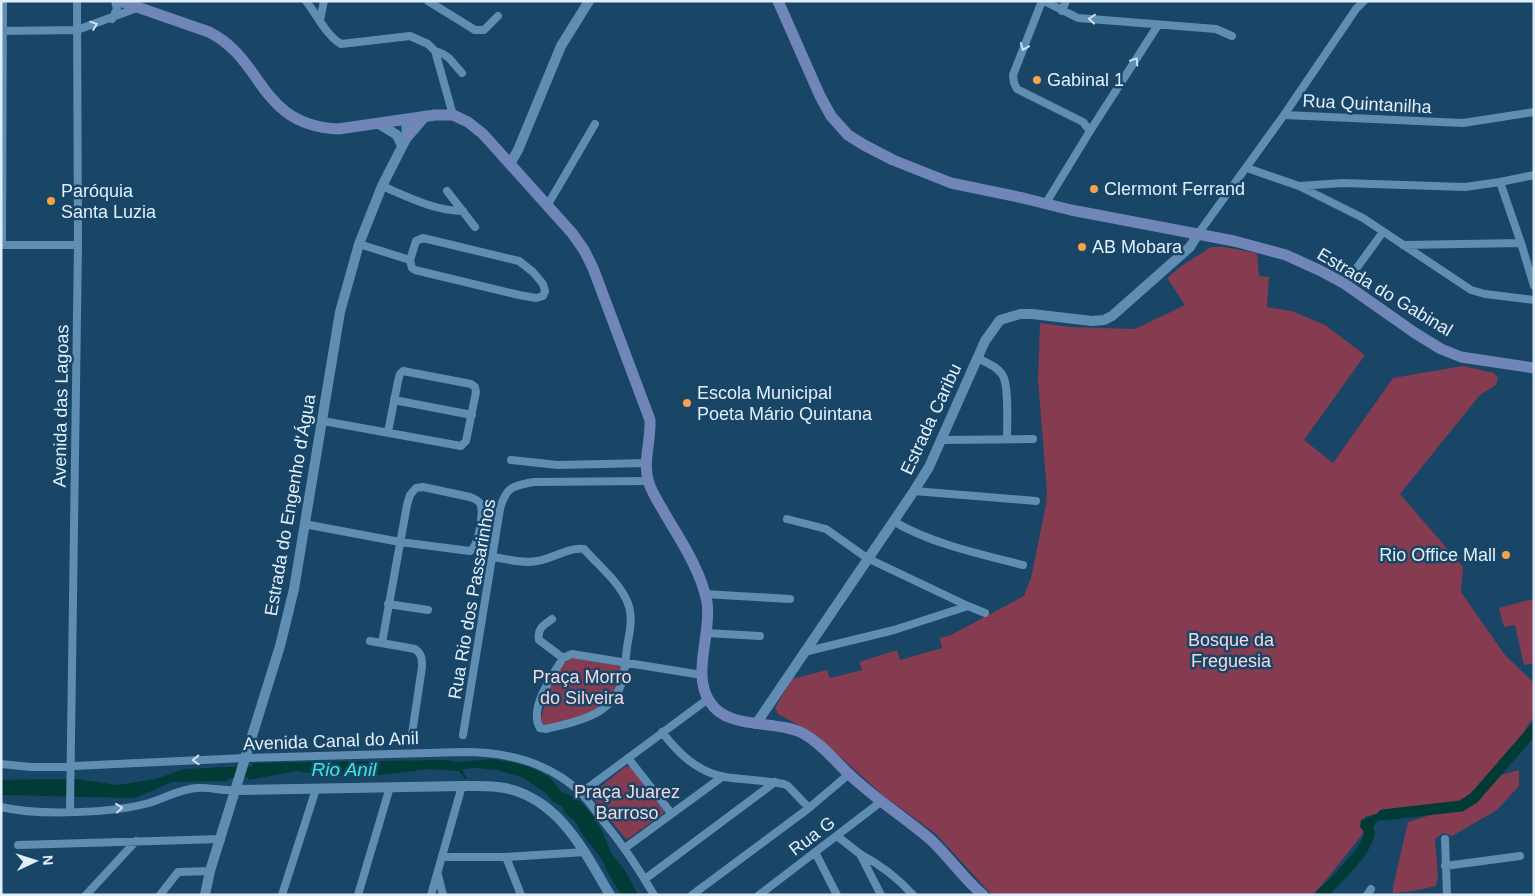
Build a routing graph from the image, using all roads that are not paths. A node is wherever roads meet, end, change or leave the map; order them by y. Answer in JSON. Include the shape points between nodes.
{"nodes":[{"id":1,"x":4,"y":1,"type":"edge"},
{"id":2,"x":77,"y":1,"type":"edge"},
{"id":3,"x":115,"y":1,"type":"edge"},
{"id":4,"x":120,"y":1,"type":"edge"},
{"id":5,"x":306,"y":1,"type":"edge"},
{"id":6,"x":324,"y":1,"type":"edge"},
{"id":7,"x":428,"y":1,"type":"edge"},
{"id":8,"x":589,"y":1,"type":"edge"},
{"id":9,"x":778,"y":1,"type":"edge"},
{"id":10,"x":1043,"y":1,"type":"edge"},
{"id":11,"x":1066,"y":1,"type":"edge"},
{"id":12,"x":1364,"y":1,"type":"edge"},
{"id":13,"x":137,"y":8,"type":"junction"},
{"id":14,"x":1062,"y":11,"type":"junction"},
{"id":15,"x":498,"y":16,"type":"dead end"},
{"id":16,"x":112,"y":19,"type":"junction"},
{"id":17,"x":320,"y":20,"type":"junction"},
{"id":18,"x":1158,"y":25,"type":"junction"},
{"id":19,"x":77,"y":30,"type":"junction"},
{"id":20,"x":2,"y":31,"type":"edge"},
{"id":21,"x":1232,"y":36,"type":"dead end"},
{"id":22,"x":435,"y":51,"type":"junction"},
{"id":23,"x":462,"y":73,"type":"dead end"},
{"id":24,"x":1534,"y":112,"type":"edge"},
{"id":25,"x":453,"y":115,"type":"junction"},
{"id":26,"x":1284,"y":115,"type":"junction"},
{"id":27,"x":425,"y":116,"type":"junction"},
{"id":28,"x":406,"y":120,"type":"junction"},
{"id":29,"x":1097,"y":120,"type":"junction"},
{"id":30,"x":1083,"y":122,"type":"junction"},
{"id":31,"x":379,"y":124,"type":"junction"},
{"id":32,"x":595,"y":124,"type":"dead end"},
{"id":33,"x":1090,"y":131,"type":"junction"},
{"id":34,"x":404,"y":141,"type":"junction"},
{"id":35,"x":510,"y":164,"type":"junction"},
{"id":36,"x":1247,"y":168,"type":"junction"},
{"id":37,"x":1534,"y":175,"type":"edge"},
{"id":38,"x":1500,"y":182,"type":"junction"},
{"id":39,"x":382,"y":186,"type":"junction"},
{"id":40,"x":1298,"y":186,"type":"junction"},
{"id":41,"x":447,"y":191,"type":"dead end"},
{"id":42,"x":1046,"y":203,"type":"junction"},
{"id":43,"x":547,"y":206,"type":"junction"},
{"id":44,"x":463,"y":211,"type":"junction"},
{"id":45,"x":475,"y":226,"type":"dead end"},
{"id":46,"x":1383,"y":232,"type":"junction"},
{"id":47,"x":1198,"y":234,"type":"junction"},
{"id":48,"x":1521,"y":243,"type":"junction"},
{"id":49,"x":359,"y":244,"type":"junction"},
{"id":50,"x":2,"y":245,"type":"edge"},
{"id":51,"x":78,"y":245,"type":"junction"},
{"id":52,"x":1402,"y":245,"type":"junction"},
{"id":53,"x":410,"y":260,"type":"junction"},
{"id":54,"x":1345,"y":284,"type":"junction"},
{"id":55,"x":1534,"y":286,"type":"edge"},
{"id":56,"x":1534,"y":300,"type":"edge"},
{"id":57,"x":977,"y":358,"type":"junction"},
{"id":58,"x":1534,"y":368,"type":"edge"},
{"id":59,"x":394,"y":400,"type":"junction"},
{"id":60,"x":472,"y":416,"type":"junction"},
{"id":61,"x":323,"y":422,"type":"junction"},
{"id":62,"x":388,"y":432,"type":"junction"},
{"id":63,"x":1008,"y":439,"type":"junction"},
{"id":64,"x":1033,"y":439,"type":"dead end"},
{"id":65,"x":942,"y":440,"type":"junction"},
{"id":66,"x":511,"y":460,"type":"dead end"},
{"id":67,"x":647,"y":463,"type":"junction"},
{"id":68,"x":648,"y":481,"type":"junction"},
{"id":69,"x":914,"y":491,"type":"junction"},
{"id":70,"x":1036,"y":500,"type":"dead end"},
{"id":71,"x":788,"y":519,"type":"dead end"},
{"id":72,"x":893,"y":521,"type":"junction"},
{"id":73,"x":304,"y":524,"type":"junction"},
{"id":74,"x":400,"y":542,"type":"junction"},
{"id":75,"x":493,"y":557,"type":"junction"},
{"id":76,"x":867,"y":558,"type":"junction"},
{"id":77,"x":1023,"y":565,"type":"dead end"},
{"id":78,"x":704,"y":594,"type":"junction"},
{"id":79,"x":790,"y":598,"type":"dead end"},
{"id":80,"x":388,"y":604,"type":"junction"},
{"id":81,"x":968,"y":606,"type":"junction"},
{"id":82,"x":428,"y":610,"type":"dead end"},
{"id":83,"x":985,"y":613,"type":"dead end"},
{"id":84,"x":552,"y":620,"type":"dead end"},
{"id":85,"x":706,"y":633,"type":"junction"},
{"id":86,"x":760,"y":636,"type":"dead end"},
{"id":87,"x":370,"y":641,"type":"dead end"},
{"id":88,"x":382,"y":643,"type":"junction"},
{"id":89,"x":804,"y":652,"type":"junction"},
{"id":90,"x":563,"y":658,"type":"junction"},
{"id":91,"x":625,"y":663,"type":"junction"},
{"id":92,"x":702,"y":675,"type":"junction"},
{"id":93,"x":708,"y":699,"type":"junction"},
{"id":94,"x":756,"y":724,"type":"junction"},
{"id":95,"x":662,"y":732,"type":"junction"},
{"id":96,"x":412,"y":734,"type":"dead end"},
{"id":97,"x":463,"y":735,"type":"dead end"},
{"id":98,"x":628,"y":758,"type":"junction"},
{"id":99,"x":244,"y":760,"type":"junction"},
{"id":100,"x":1,"y":764,"type":"edge"},
{"id":101,"x":72,"y":769,"type":"junction"},
{"id":102,"x":848,"y":774,"type":"junction"},
{"id":103,"x":722,"y":776,"type":"junction"},
{"id":104,"x":775,"y":782,"type":"junction"},
{"id":105,"x":462,"y":786,"type":"junction"},
{"id":106,"x":390,"y":787,"type":"junction"},
{"id":107,"x":236,"y":788,"type":"junction"},
{"id":108,"x":316,"y":789,"type":"junction"},
{"id":109,"x":581,"y":793,"type":"junction"},
{"id":110,"x":882,"y":801,"type":"junction"},
{"id":111,"x":1,"y":807,"type":"edge"},
{"id":112,"x":808,"y":808,"type":"junction"},
{"id":113,"x":70,"y":811,"type":"junction"},
{"id":114,"x":671,"y":813,"type":"junction"},
{"id":115,"x":837,"y":836,"type":"junction"},
{"id":116,"x":221,"y":839,"type":"junction"},
{"id":117,"x":1445,"y":839,"type":"dead end"},
{"id":118,"x":136,"y":841,"type":"junction"},
{"id":119,"x":18,"y":845,"type":"dead end"},
{"id":120,"x":625,"y":848,"type":"junction"},
{"id":121,"x":585,"y":852,"type":"junction"},
{"id":122,"x":815,"y":852,"type":"junction"},
{"id":123,"x":860,"y":854,"type":"junction"},
{"id":124,"x":1520,"y":856,"type":"dead end"},
{"id":125,"x":443,"y":857,"type":"junction"},
{"id":126,"x":506,"y":857,"type":"junction"},
{"id":127,"x":1445,"y":866,"type":"junction"},
{"id":128,"x":210,"y":871,"type":"junction"},
{"id":129,"x":437,"y":873,"type":"junction"},
{"id":130,"x":645,"y":879,"type":"junction"},
{"id":131,"x":86,"y":895,"type":"edge"},
{"id":132,"x":160,"y":895,"type":"edge"},
{"id":133,"x":200,"y":895,"type":"edge"},
{"id":134,"x":206,"y":895,"type":"edge"},
{"id":135,"x":282,"y":895,"type":"edge"},
{"id":136,"x":358,"y":895,"type":"edge"},
{"id":137,"x":430,"y":895,"type":"edge"},
{"id":138,"x":443,"y":895,"type":"edge"},
{"id":139,"x":521,"y":895,"type":"edge"},
{"id":140,"x":610,"y":895,"type":"edge"},
{"id":141,"x":654,"y":895,"type":"edge"},
{"id":142,"x":692,"y":895,"type":"edge"},
{"id":143,"x":759,"y":895,"type":"edge"},
{"id":144,"x":837,"y":895,"type":"edge"},
{"id":145,"x":881,"y":895,"type":"edge"},
{"id":146,"x":913,"y":895,"type":"edge"},
{"id":147,"x":983,"y":895,"type":"edge"},
{"id":148,"x":1447,"y":895,"type":"edge"}],
"edges":[{"from":1,"to":20,"type":"street"},
{"from":2,"to":19,"type":"street","name":"Avenida das Lagoas"},
{"from":3,"to":16,"type":"street","via":[[117,9]]},
{"from":4,"to":13,"type":"main road"},
{"from":5,"to":17,"type":"street"},
{"from":6,"to":17,"type":"street"},
{"from":7,"to":15,"type":"street","via":[[475,30],[484,30]]},
{"from":8,"to":35,"type":"street","via":[[561,46]]},
{"from":9,"to":42,"type":"main road","name":"Estrada do Gabinal","via":[[820,96],[831,116],[848,135],[892,160],[944,181]]},
{"from":10,"to":14,"type":"street"},
{"from":10,"to":30,"type":"street","one_way":true,"via":[[1012,75],[1014,83],[1017,88]]},
{"from":11,"to":14,"type":"street"},
{"from":12,"to":26,"type":"street"},
{"from":13,"to":16,"type":"street"},
{"from":13,"to":31,"type":"main road","via":[[222,39],[232,47],[272,100],[296,119],[322,128],[338,129]]},
{"from":18,"to":14,"type":"street","one_way":true,"via":[[1078,18]]},
{"from":19,"to":16,"type":"street","one_way":true},
{"from":17,"to":22,"type":"street","via":[[341,44],[410,36]]},
{"from":18,"to":21,"type":"street","via":[[1216,29]]},
{"from":29,"to":18,"type":"street","one_way":true},
{"from":19,"to":20,"type":"street"},
{"from":19,"to":51,"type":"street","name":"Avenida das Lagoas"},
{"from":20,"to":50,"type":"street"},
{"from":22,"to":23,"type":"street","via":[[449,58]]},
{"from":22,"to":25,"type":"street"},
{"from":24,"to":26,"type":"street","name":"Rua Quintanilha","via":[[1463,123]]},
{"from":25,"to":27,"type":"main road"},
{"from":25,"to":35,"type":"main road","via":[[483,134]]},
{"from":26,"to":36,"type":"street","name":"Rua Quintanilha"},
{"from":27,"to":28,"type":"main road"},
{"from":27,"to":34,"type":"main road"},
{"from":28,"to":31,"type":"main road"},
{"from":28,"to":34,"type":"street","name":"Estrada do Engenho d'Água"},
{"from":29,"to":30,"type":"street"},
{"from":29,"to":33,"type":"street"},
{"from":30,"to":33,"type":"street"},
{"from":31,"to":34,"type":"street"},
{"from":32,"to":43,"type":"street"},
{"from":33,"to":42,"type":"street"},
{"from":34,"to":39,"type":"street","name":"Estrada do Engenho d'Água"},
{"from":35,"to":43,"type":"main road"},
{"from":36,"to":40,"type":"street"},
{"from":36,"to":47,"type":"street","name":"Rua Quintanilha"},
{"from":37,"to":38,"type":"street"},
{"from":38,"to":40,"type":"street","via":[[1465,187],[1344,183]]},
{"from":38,"to":48,"type":"street"},
{"from":39,"to":44,"type":"street","via":[[419,202]]},
{"from":39,"to":49,"type":"street","name":"Estrada do Engenho d'Água"},
{"from":40,"to":46,"type":"street","via":[[1363,218]]},
{"from":41,"to":44,"type":"street"},
{"from":42,"to":47,"type":"main road","name":"Estrada do Gabinal"},
{"from":43,"to":67,"type":"main road","via":[[584,250],[593,268],[650,420]]},
{"from":44,"to":45,"type":"street"},
{"from":46,"to":52,"type":"street"},
{"from":46,"to":54,"type":"street"},
{"from":47,"to":54,"type":"main road","name":"Estrada do Gabinal","via":[[1286,255]]},
{"from":47,"to":57,"type":"street","name":"Estrada Caribu","via":[[1190,247],[1112,316],[1092,321],[1032,314],[1009,316],[992,328]]},
{"from":48,"to":52,"type":"street"},
{"from":48,"to":55,"type":"street"},
{"from":49,"to":53,"type":"street"},
{"from":49,"to":61,"type":"street","name":"Estrada do Engenho d'Água","via":[[340,312]]},
{"from":50,"to":51,"type":"street"},
{"from":51,"to":101,"type":"street","name":"Avenida das Lagoas"},
{"from":52,"to":56,"type":"street","via":[[1471,290]]},
{"from":53,"to":53,"type":"street","via":[[415,270],[519,295],[540,298],[545,292],[533,272],[519,261],[432,240],[419,239]]},
{"from":54,"to":58,"type":"main road","name":"Estrada do Gabinal","via":[[1441,349],[1461,357]]},
{"from":57,"to":63,"type":"street","via":[[1003,376]]},
{"from":57,"to":65,"type":"street","name":"Estrada Caribu"},
{"from":59,"to":60,"type":"street"},
{"from":59,"to":60,"type":"street","via":[[400,374],[408,371],[471,384],[476,392]]},
{"from":59,"to":62,"type":"street"},
{"from":60,"to":62,"type":"street","via":[[466,441],[461,446]]},
{"from":61,"to":62,"type":"street"},
{"from":61,"to":73,"type":"street","name":"Estrada do Engenho d'Água"},
{"from":63,"to":64,"type":"street"},
{"from":63,"to":65,"type":"street"},
{"from":65,"to":69,"type":"street","name":"Estrada Caribu"},
{"from":66,"to":67,"type":"street","via":[[547,464]]},
{"from":67,"to":68,"type":"main road"},
{"from":68,"to":75,"type":"street","name":"Rua Rio dos Passarinhos","via":[[516,485],[504,496]]},
{"from":68,"to":78,"type":"main road","via":[[687,550]]},
{"from":69,"to":70,"type":"street"},
{"from":69,"to":72,"type":"street","name":"Estrada Caribu"},
{"from":71,"to":76,"type":"street","via":[[826,529]]},
{"from":72,"to":76,"type":"street","name":"Estrada Caribu"},
{"from":72,"to":77,"type":"street","via":[[921,535]]},
{"from":73,"to":74,"type":"street"},
{"from":73,"to":99,"type":"street","name":"Estrada do Engenho d'Água","via":[[294,589],[280,646]]},
{"from":74,"to":74,"type":"street","via":[[464,552],[474,549],[481,504],[470,497],[416,488],[410,495]]},
{"from":74,"to":80,"type":"street"},
{"from":75,"to":91,"type":"street","via":[[528,562],[572,550],[584,550],[620,588],[627,600],[632,621]]},
{"from":75,"to":97,"type":"street","name":"Rua Rio dos Passarinhos"},
{"from":76,"to":81,"type":"street"},
{"from":76,"to":89,"type":"street","name":"Estrada Caribu"},
{"from":78,"to":79,"type":"street"},
{"from":78,"to":85,"type":"main road","via":[[708,619]]},
{"from":80,"to":82,"type":"street"},
{"from":80,"to":88,"type":"street"},
{"from":81,"to":83,"type":"street"},
{"from":81,"to":89,"type":"street","via":[[894,630]]},
{"from":84,"to":90,"type":"street","via":[[540,628],[539,640]]},
{"from":85,"to":86,"type":"street"},
{"from":85,"to":92,"type":"main road"},
{"from":87,"to":88,"type":"street"},
{"from":88,"to":96,"type":"street","via":[[415,649],[422,659]]},
{"from":89,"to":94,"type":"street","name":"Estrada Caribu"},
{"from":90,"to":91,"type":"street","via":[[572,654]]},
{"from":90,"to":91,"type":"street","via":[[545,685],[536,718],[540,728],[578,721],[600,712],[618,692]]},
{"from":91,"to":92,"type":"street"},
{"from":92,"to":93,"type":"main road"},
{"from":93,"to":94,"type":"main road","via":[[718,711]]},
{"from":93,"to":95,"type":"street"},
{"from":94,"to":102,"type":"main road","via":[[784,726],[802,733],[823,748]]},
{"from":95,"to":98,"type":"street"},
{"from":95,"to":103,"type":"street","via":[[678,753]]},
{"from":98,"to":109,"type":"street"},
{"from":98,"to":114,"type":"street"},
{"from":99,"to":101,"type":"street","name":"Avenida Canal do Anil","one_way":true},
{"from":99,"to":107,"type":"street","name":"Estrada do Engenho d'Água"},
{"from":99,"to":109,"type":"street","name":"Avenida Canal do Anil","via":[[484,752],[544,767]]},
{"from":100,"to":101,"type":"street","name":"Avenida Canal do Anil"},
{"from":101,"to":113,"type":"street","name":"Avenida das Lagoas"},
{"from":102,"to":110,"type":"main road"},
{"from":102,"to":112,"type":"street"},
{"from":103,"to":104,"type":"street"},
{"from":103,"to":114,"type":"street"},
{"from":104,"to":112,"type":"street","via":[[788,786]]},
{"from":104,"to":130,"type":"street"},
{"from":105,"to":106,"type":"street"},
{"from":105,"to":121,"type":"street","via":[[506,788],[533,799],[571,830]]},
{"from":105,"to":125,"type":"street"},
{"from":106,"to":108,"type":"street"},
{"from":106,"to":136,"type":"street"},
{"from":107,"to":108,"type":"street"},
{"from":113,"to":107,"type":"street","one_way":true,"via":[[124,808],[196,788]]},
{"from":107,"to":116,"type":"street","name":"Estrada do Engenho d'Água"},
{"from":108,"to":135,"type":"street"},
{"from":109,"to":120,"type":"street","name":"Avenida Canal do Anil"},
{"from":110,"to":115,"type":"street","name":"Rua G"},
{"from":110,"to":147,"type":"main road","via":[[935,844]]},
{"from":111,"to":113,"type":"street","via":[[42,812]]},
{"from":112,"to":142,"type":"street"},
{"from":114,"to":120,"type":"street"},
{"from":115,"to":122,"type":"street","name":"Rua G"},
{"from":115,"to":123,"type":"street"},
{"from":116,"to":118,"type":"street"},
{"from":116,"to":128,"type":"street","name":"Estrada do Engenho d'Água"},
{"from":117,"to":127,"type":"street"},
{"from":118,"to":119,"type":"street"},
{"from":118,"to":131,"type":"street"},
{"from":120,"to":130,"type":"street","name":"Avenida Canal do Anil"},
{"from":121,"to":126,"type":"street"},
{"from":121,"to":140,"type":"street"},
{"from":122,"to":143,"type":"street","name":"Rua G"},
{"from":122,"to":144,"type":"street"},
{"from":123,"to":145,"type":"street"},
{"from":123,"to":146,"type":"street","via":[[888,870]]},
{"from":124,"to":127,"type":"street"},
{"from":125,"to":126,"type":"street"},
{"from":125,"to":129,"type":"street"},
{"from":126,"to":139,"type":"street"},
{"from":127,"to":148,"type":"street"},
{"from":128,"to":132,"type":"street","via":[[178,872]]},
{"from":128,"to":133,"type":"street","name":"Estrada do Engenho d'Água"},
{"from":128,"to":134,"type":"street","name":"Estrada do Engenho d'Água"},
{"from":129,"to":137,"type":"street"},
{"from":129,"to":138,"type":"street"},
{"from":130,"to":141,"type":"street","name":"Avenida Canal do Anil"}]}
